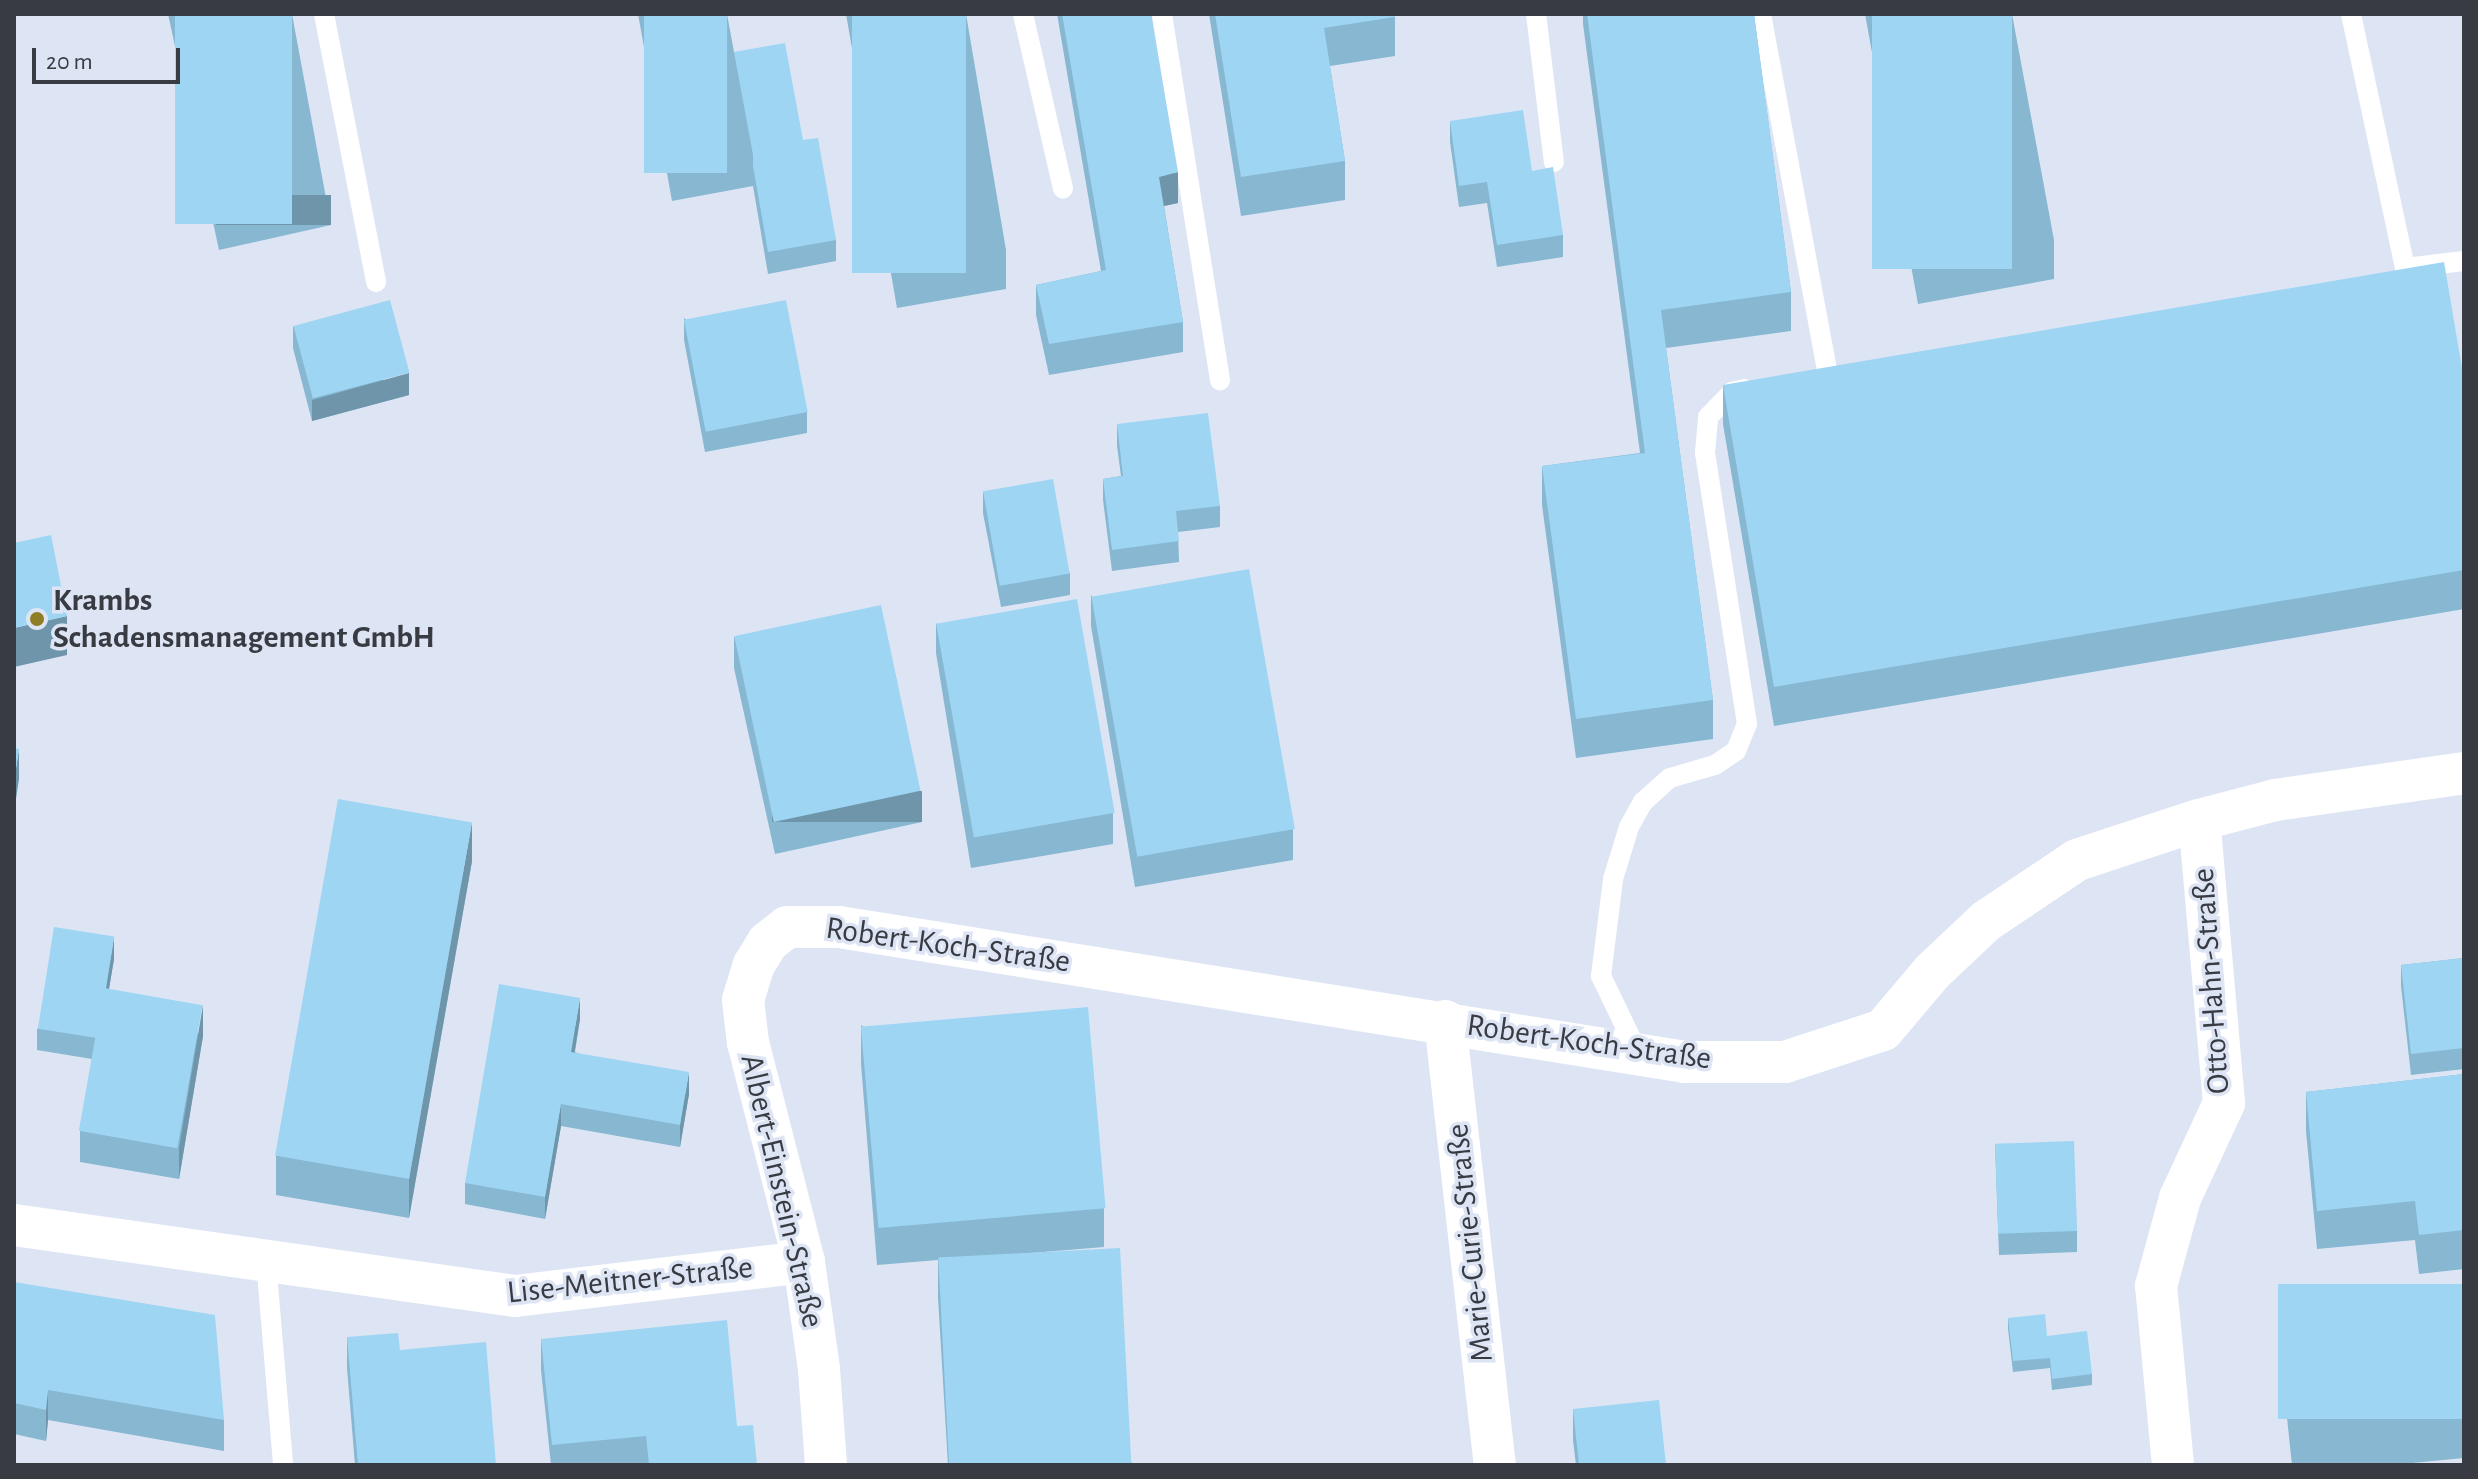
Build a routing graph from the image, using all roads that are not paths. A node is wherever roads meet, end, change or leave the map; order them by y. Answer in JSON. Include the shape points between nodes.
{"nodes":[{"id":1,"x":324,"y":14,"type":"edge"},
{"id":2,"x":1023,"y":14,"type":"edge"},
{"id":3,"x":1162,"y":14,"type":"edge"},
{"id":4,"x":1536,"y":14,"type":"edge"},
{"id":5,"x":1761,"y":14,"type":"edge"},
{"id":6,"x":2351,"y":14,"type":"edge"},
{"id":7,"x":1554,"y":162,"type":"dead end"},
{"id":8,"x":1063,"y":188,"type":"dead end"},
{"id":9,"x":2464,"y":261,"type":"edge"},
{"id":10,"x":376,"y":282,"type":"dead end"},
{"id":11,"x":1827,"y":370,"type":"edge"},
{"id":12,"x":1220,"y":380,"type":"dead end"},
{"id":13,"x":1758,"y":385,"type":"edge"},
{"id":14,"x":2464,"y":773,"type":"edge"},
{"id":15,"x":2199,"y":820,"type":"junction"},
{"id":16,"x":754,"y":965,"type":"joint"},
{"id":17,"x":1445,"y":1021,"type":"junction"},
{"id":18,"x":1639,"y":1055,"type":"junction"},
{"id":19,"x":14,"y":1225,"type":"edge"},
{"id":20,"x":266,"y":1261,"type":"junction"},
{"id":21,"x":804,"y":1262,"type":"junction"},
{"id":22,"x":283,"y":1465,"type":"edge"},
{"id":23,"x":826,"y":1465,"type":"edge"},
{"id":24,"x":1495,"y":1465,"type":"edge"},
{"id":25,"x":2173,"y":1465,"type":"edge"}],
"edges":[{"from":1,"to":10,"type":"lane"},
{"from":2,"to":8,"type":"lane"},
{"from":3,"to":12,"type":"lane"},
{"from":4,"to":7,"type":"lane"},
{"from":5,"to":11,"type":"lane"},
{"from":6,"to":9,"type":"lane","via":[[2397,270]]},
{"from":13,"to":18,"type":"lane","via":[[1732,392],[1708,417],[1705,453],[1747,724],[1736,751],[1715,765],[1670,778],[1643,802],[1613,879],[1601,976]]},
{"from":14,"to":15,"type":"street","name":"Robert-Koch-Straße","via":[[2275,800]]},
{"from":15,"to":18,"type":"street","name":"Robert-Koch-Straße","via":[[2077,860],[1986,921],[1932,972],[1883,1030],[1785,1062],[1685,1062]]},
{"from":15,"to":25,"type":"street","name":"Otto-Hahn-Straße","via":[[2224,1103],[2180,1198],[2156,1286]]},
{"from":16,"to":17,"type":"street","name":"Robert-Koch-Straße","via":[[768,942],[787,927],[811,924]]},
{"from":16,"to":21,"type":"street","name":"Albert-Einstein-Straße","via":[[743,1000],[748,1043]]},
{"from":17,"to":18,"type":"street","name":"Robert-Koch-Straße"},
{"from":17,"to":24,"type":"street","name":"Marie-Curie-Straße"},
{"from":19,"to":20,"type":"street","name":"Lise-Meitner-Straße"},
{"from":20,"to":21,"type":"street","name":"Lise-Meitner-Straße","via":[[515,1296]]},
{"from":20,"to":22,"type":"lane"},
{"from":21,"to":23,"type":"street","name":"Albert-Einstein-Straße"}]}
